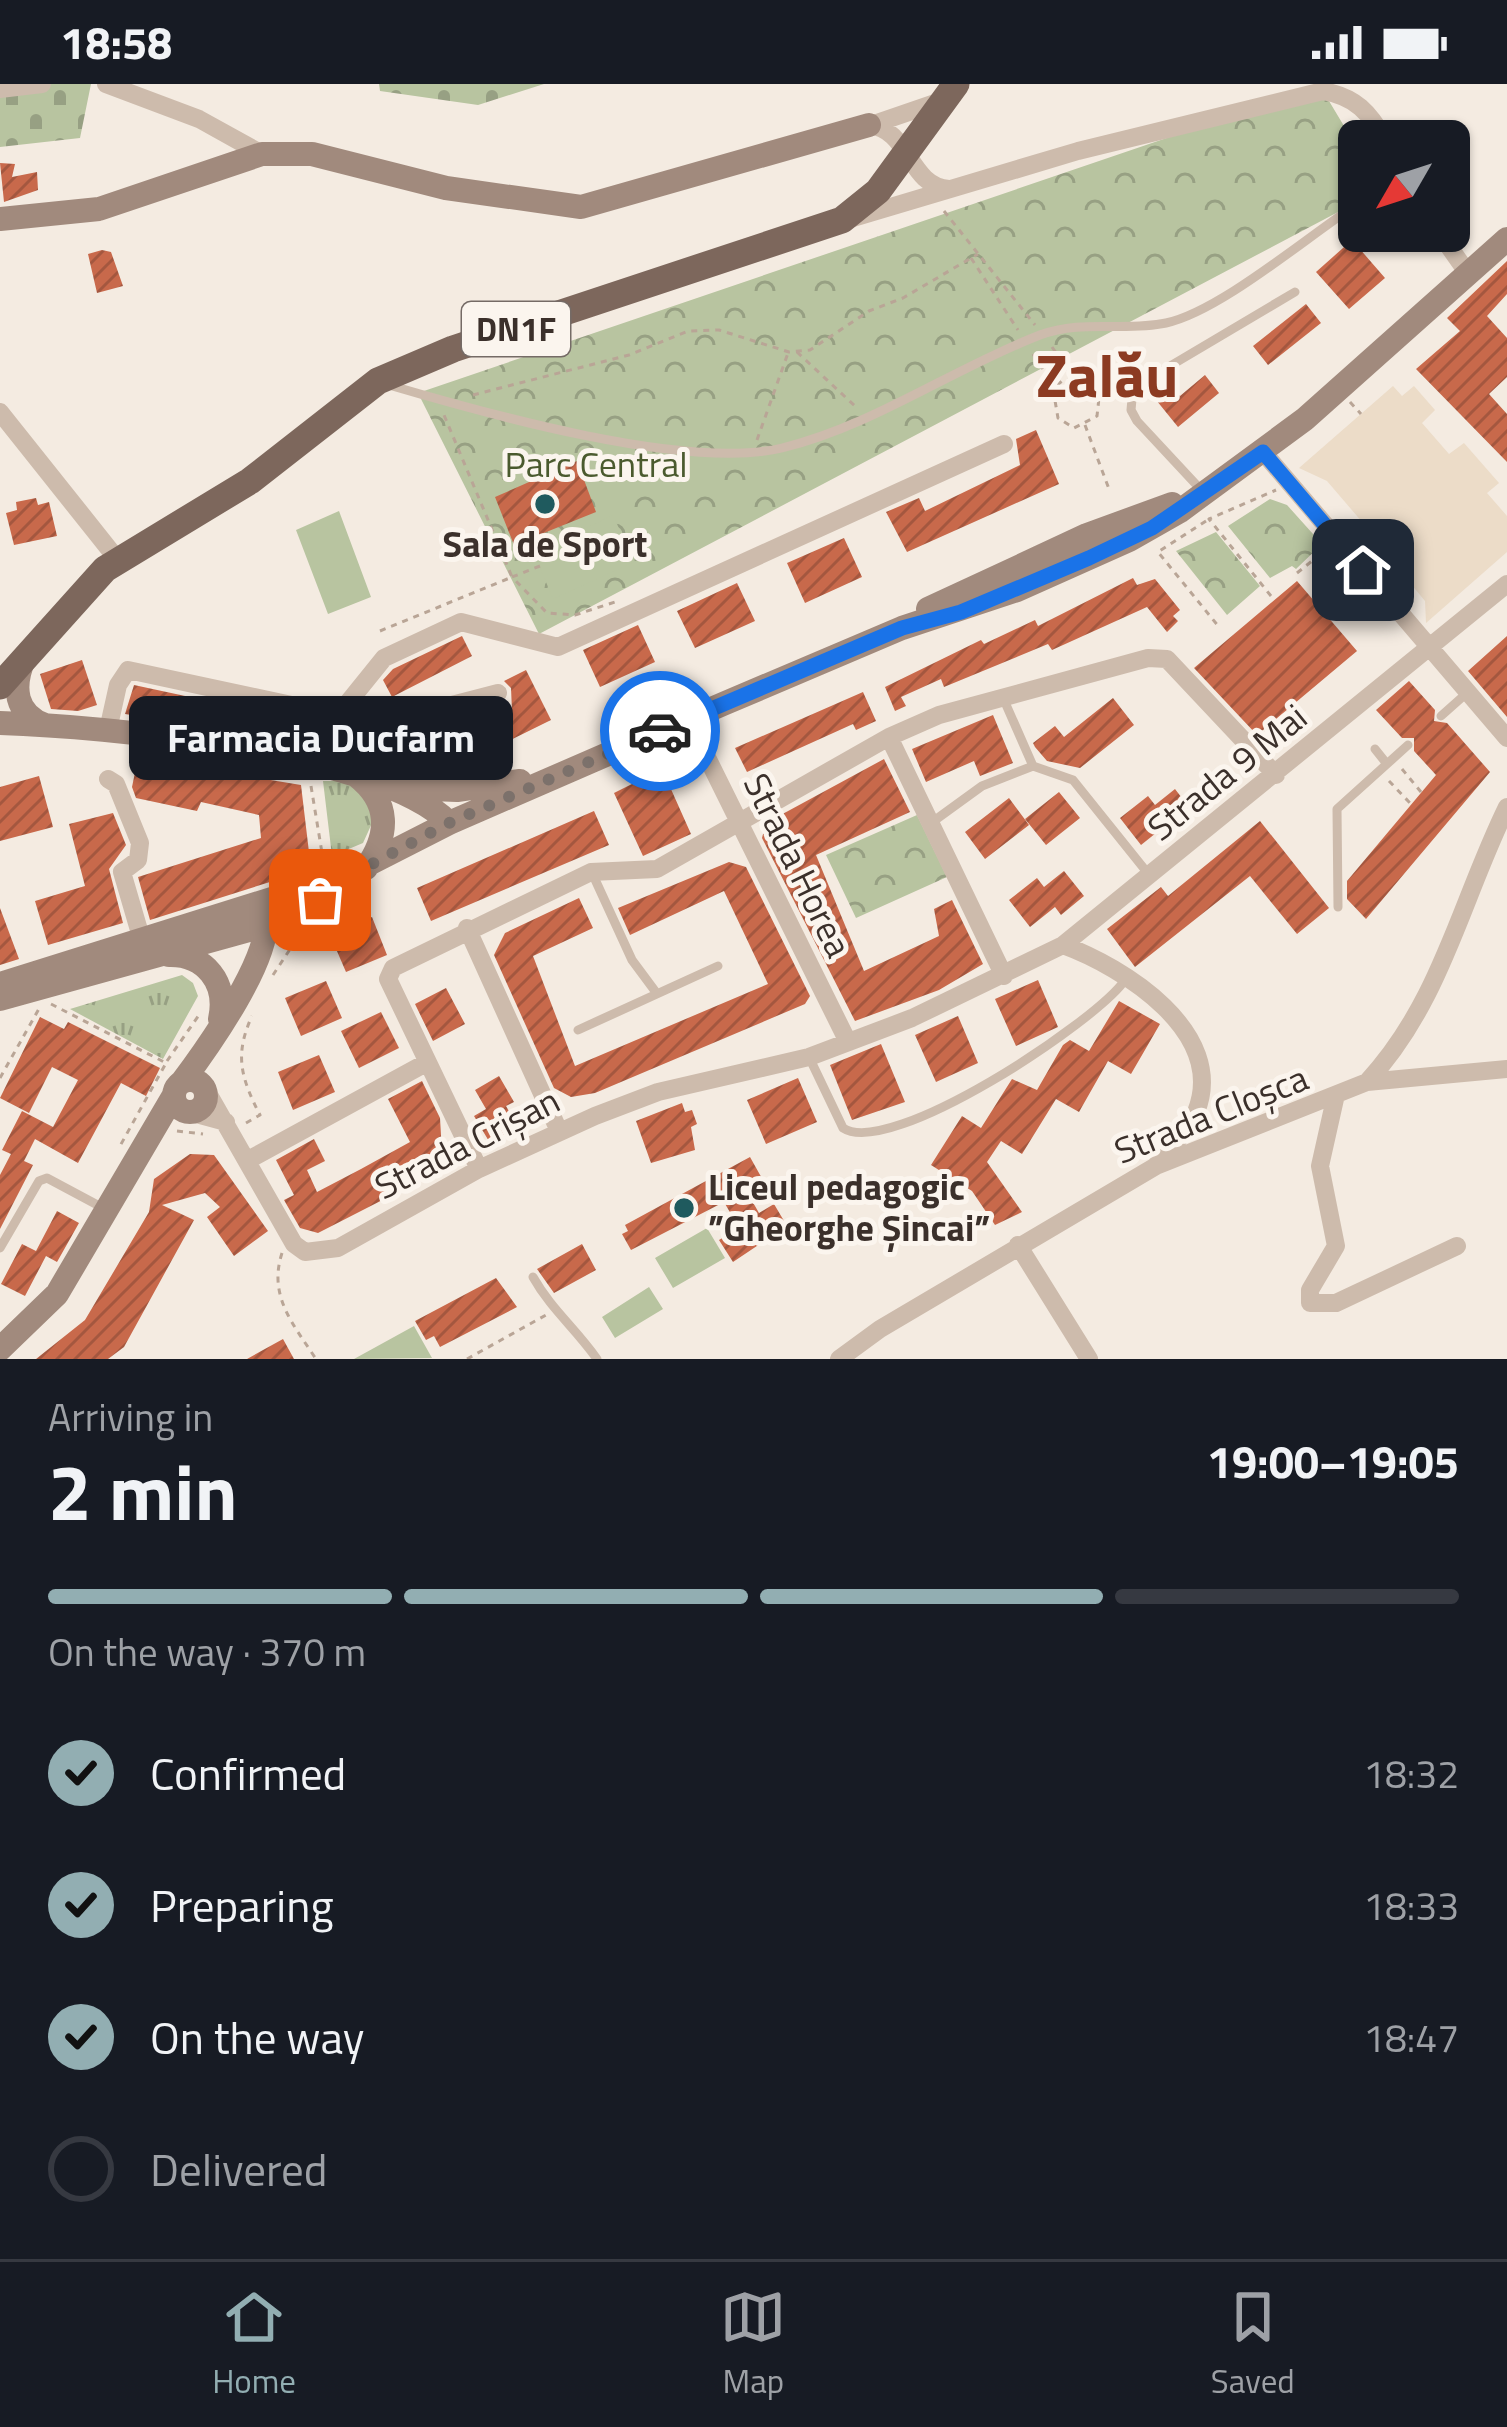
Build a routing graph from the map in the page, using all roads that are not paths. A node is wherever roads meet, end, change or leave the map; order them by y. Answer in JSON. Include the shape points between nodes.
{"nodes":[{"id":1,"x":42,"y":84,"type":"edge"},
{"id":2,"x":106,"y":84,"type":"edge"},
{"id":3,"x":0,"y":89,"type":"edge"},
{"id":4,"x":951,"y":90,"type":"edge"},
{"id":5,"x":1372,"y":120,"type":"edge"},
{"id":6,"x":869,"y":125,"type":"junction"},
{"id":7,"x":906,"y":152,"type":"junction"},
{"id":8,"x":262,"y":154,"type":"junction"},
{"id":9,"x":944,"y":195,"type":"junction"},
{"id":10,"x":1338,"y":217,"type":"edge"},
{"id":11,"x":0,"y":219,"type":"edge"},
{"id":12,"x":829,"y":226,"type":"junction"},
{"id":13,"x":1507,"y":239,"type":"edge"},
{"id":14,"x":1453,"y":252,"type":"edge"},
{"id":15,"x":1469,"y":275,"type":"junction"},
{"id":16,"x":1295,"y":292,"type":"dead end"},
{"id":17,"x":378,"y":381,"type":"junction"},
{"id":18,"x":0,"y":412,"type":"edge"},
{"id":19,"x":1004,"y":444,"type":"dead end"},
{"id":20,"x":1263,"y":452,"type":"junction"},
{"id":21,"x":1204,"y":493,"type":"junction"},
{"id":22,"x":117,"y":559,"type":"junction"},
{"id":23,"x":1507,"y":584,"type":"edge"},
{"id":24,"x":33,"y":644,"type":"junction"},
{"id":25,"x":1432,"y":649,"type":"junction"},
{"id":26,"x":1,"y":685,"type":"edge"},
{"id":27,"x":1468,"y":692,"type":"junction"},
{"id":28,"x":498,"y":693,"type":"dead end"},
{"id":29,"x":1002,"y":695,"type":"junction"},
{"id":30,"x":344,"y":707,"type":"junction"},
{"id":31,"x":1441,"y":716,"type":"dead end"},
{"id":32,"x":688,"y":719,"type":"junction"},
{"id":33,"x":2,"y":723,"type":"edge"},
{"id":34,"x":46,"y":725,"type":"junction"},
{"id":35,"x":108,"y":730,"type":"junction"},
{"id":36,"x":890,"y":737,"type":"junction"},
{"id":37,"x":1507,"y":738,"type":"edge"},
{"id":38,"x":1408,"y":745,"type":"dead end"},
{"id":39,"x":1376,"y":749,"type":"dead end"},
{"id":40,"x":1386,"y":764,"type":"junction"},
{"id":41,"x":1033,"y":766,"type":"junction"},
{"id":42,"x":572,"y":768,"type":"junction"},
{"id":43,"x":315,"y":771,"type":"junction"},
{"id":44,"x":357,"y":776,"type":"junction"},
{"id":45,"x":1276,"y":776,"type":"junction"},
{"id":46,"x":108,"y":779,"type":"dead end"},
{"id":47,"x":392,"y":786,"type":"junction"},
{"id":48,"x":1507,"y":808,"type":"edge"},
{"id":49,"x":741,"y":822,"type":"junction"},
{"id":50,"x":449,"y":823,"type":"junction"},
{"id":51,"x":931,"y":823,"type":"junction"},
{"id":52,"x":370,"y":865,"type":"junction"},
{"id":53,"x":592,"y":872,"type":"junction"},
{"id":54,"x":1150,"y":875,"type":"junction"},
{"id":55,"x":1338,"y":907,"type":"dead end"},
{"id":56,"x":264,"y":913,"type":"junction"},
{"id":57,"x":466,"y":928,"type":"junction"},
{"id":58,"x":1063,"y":945,"type":"junction"},
{"id":59,"x":150,"y":946,"type":"junction"},
{"id":60,"x":718,"y":966,"type":"dead end"},
{"id":61,"x":1004,"y":976,"type":"junction"},
{"id":62,"x":1127,"y":977,"type":"junction"},
{"id":63,"x":0,"y":984,"type":"edge"},
{"id":64,"x":655,"y":991,"type":"junction"},
{"id":65,"x":10,"y":1004,"type":"edge"},
{"id":66,"x":210,"y":1018,"type":"junction"},
{"id":67,"x":578,"y":1030,"type":"dead end"},
{"id":68,"x":848,"y":1040,"type":"junction"},
{"id":69,"x":809,"y":1057,"type":"junction"},
{"id":70,"x":424,"y":1064,"type":"junction"},
{"id":71,"x":1507,"y":1070,"type":"edge"},
{"id":72,"x":1367,"y":1082,"type":"junction"},
{"id":73,"x":186,"y":1091,"type":"junction"},
{"id":74,"x":1335,"y":1099,"type":"junction"},
{"id":75,"x":226,"y":1121,"type":"junction"},
{"id":76,"x":559,"y":1131,"type":"junction"},
{"id":77,"x":250,"y":1159,"type":"junction"},
{"id":78,"x":1156,"y":1166,"type":"junction"},
{"id":79,"x":478,"y":1169,"type":"junction"},
{"id":80,"x":110,"y":1212,"type":"junction"},
{"id":81,"x":1018,"y":1245,"type":"junction"},
{"id":82,"x":1457,"y":1246,"type":"dead end"},
{"id":83,"x":0,"y":1248,"type":"edge"},
{"id":84,"x":533,"y":1276,"type":"dead end"},
{"id":85,"x":0,"y":1349,"type":"edge"},
{"id":86,"x":597,"y":1359,"type":"edge"},
{"id":87,"x":839,"y":1359,"type":"edge"},
{"id":88,"x":1089,"y":1359,"type":"edge"}],
"edges":[{"from":1,"to":3,"type":"street"},
{"from":2,"to":8,"type":"street","via":[[199,119]]},
{"from":4,"to":6,"type":"street","via":[[927,108]]},
{"from":4,"to":7,"type":"main road","number":"DN1F"},
{"from":5,"to":9,"type":"street","via":[[1346,96],[1323,92],[1078,151]]},
{"from":6,"to":7,"type":"street","via":[[892,132]]},
{"from":6,"to":8,"type":"main road","via":[[581,207],[446,188],[312,154]]},
{"from":7,"to":9,"type":"street"},
{"from":7,"to":12,"type":"main road","number":"DN1F","via":[[866,203]]},
{"from":8,"to":11,"type":"main road","via":[[99,209]]},
{"from":9,"to":12,"type":"street"},
{"from":10,"to":17,"type":"lane","via":[[1186,316],[1042,334],[782,448],[707,453],[628,442]]},
{"from":12,"to":17,"type":"main road","number":"DN1F"},
{"from":13,"to":15,"type":"main road"},
{"from":14,"to":15,"type":"street"},
{"from":15,"to":20,"type":"main road"},
{"from":16,"to":21,"type":"lane","via":[[1133,388],[1137,421]]},
{"from":17,"to":22,"type":"main road","number":"DN1F","via":[[250,482]]},
{"from":18,"to":22,"type":"street"},
{"from":19,"to":30,"type":"street","via":[[558,647],[460,622],[384,658]]},
{"from":20,"to":21,"type":"main road"},
{"from":20,"to":25,"type":"street"},
{"from":21,"to":32,"type":"main road","via":[[1089,558]]},
{"from":22,"to":24,"type":"main road","number":"DN1F"},
{"from":23,"to":25,"type":"street","name":"Strada 9 Mai"},
{"from":24,"to":26,"type":"main road","number":"DN1F"},
{"from":24,"to":34,"type":"main road","via":[[17,697]]},
{"from":25,"to":27,"type":"street"},
{"from":25,"to":45,"type":"street","name":"Strada 9 Mai"},
{"from":27,"to":31,"type":"lane"},
{"from":27,"to":37,"type":"street"},
{"from":28,"to":30,"type":"street","via":[[398,719]]},
{"from":29,"to":36,"type":"street"},
{"from":29,"to":41,"type":"lane"},
{"from":29,"to":45,"type":"street","via":[[1166,659]]},
{"from":30,"to":35,"type":"street","via":[[128,670]]},
{"from":30,"to":43,"type":"street"},
{"from":32,"to":42,"type":"main road"},
{"from":32,"to":49,"type":"street","name":"Strada Horea"},
{"from":33,"to":34,"type":"main road"},
{"from":34,"to":35,"type":"main road"},
{"from":35,"to":43,"type":"main road"},
{"from":36,"to":49,"type":"street"},
{"from":36,"to":51,"type":"street"},
{"from":38,"to":40,"type":"lane"},
{"from":39,"to":40,"type":"lane"},
{"from":40,"to":55,"type":"lane","via":[[1336,808]]},
{"from":41,"to":51,"type":"lane","via":[[982,786]]},
{"from":41,"to":54,"type":"lane","via":[[1073,780]]},
{"from":42,"to":47,"type":"main road","via":[[457,790]]},
{"from":42,"to":50,"type":"main road"},
{"from":43,"to":44,"type":"main road"},
{"from":44,"to":47,"type":"main road"},
{"from":44,"to":52,"type":"main road","via":[[382,804]]},
{"from":45,"to":54,"type":"street","name":"Strada 9 Mai"},
{"from":46,"to":59,"type":"street","via":[[140,843],[138,860],[122,872]]},
{"from":47,"to":50,"type":"main road"},
{"from":48,"to":72,"type":"street","via":[[1439,977],[1402,1044]]},
{"from":49,"to":53,"type":"street","via":[[658,869]]},
{"from":49,"to":68,"type":"street","name":"Strada Horea"},
{"from":50,"to":52,"type":"main road"},
{"from":51,"to":61,"type":"street"},
{"from":52,"to":56,"type":"main road","via":[[338,890]]},
{"from":53,"to":57,"type":"street"},
{"from":53,"to":64,"type":"lane"},
{"from":54,"to":58,"type":"street","name":"Strada 9 Mai"},
{"from":56,"to":59,"type":"main road"},
{"from":56,"to":66,"type":"main road","via":[[262,949]]},
{"from":57,"to":70,"type":"street","via":[[393,968],[388,979]]},
{"from":57,"to":76,"type":"street"},
{"from":58,"to":61,"type":"street","name":"Strada Crișan"},
{"from":58,"to":62,"type":"street"},
{"from":59,"to":63,"type":"main road"},
{"from":59,"to":65,"type":"main road"},
{"from":59,"to":66,"type":"main road","via":[[205,963],[220,994]]},
{"from":60,"to":64,"type":"lane"},
{"from":61,"to":68,"type":"street","name":"Strada Crișan"},
{"from":62,"to":69,"type":"lane","via":[[1091,1014],[1016,1065],[918,1119],[861,1134],[843,1128]]},
{"from":62,"to":78,"type":"street","via":[[1161,1002],[1197,1062],[1195,1116]]},
{"from":64,"to":67,"type":"lane"},
{"from":66,"to":73,"type":"main road","via":[[206,1051]]},
{"from":68,"to":69,"type":"street","name":"Strada Crișan"},
{"from":69,"to":76,"type":"street","name":"Strada Crișan","via":[[658,1092]]},
{"from":70,"to":77,"type":"street"},
{"from":70,"to":79,"type":"street"},
{"from":71,"to":72,"type":"street","name":"Strada Cloșca"},
{"from":72,"to":74,"type":"street","name":"Strada Cloșca"},
{"from":73,"to":75,"type":"street"},
{"from":73,"to":75,"type":"street"},
{"from":73,"to":80,"type":"main road"},
{"from":74,"to":78,"type":"street","name":"Strada Cloșca"},
{"from":74,"to":82,"type":"street","via":[[1320,1166],[1336,1246],[1310,1303],[1336,1304]]},
{"from":75,"to":77,"type":"street"},
{"from":76,"to":79,"type":"street","name":"Strada Crișan"},
{"from":77,"to":79,"type":"street","name":"Strada Crișan","via":[[290,1239],[305,1252],[338,1247]]},
{"from":78,"to":81,"type":"street","name":"Strada Cloșca"},
{"from":80,"to":83,"type":"lane","via":[[47,1178]]},
{"from":80,"to":85,"type":"main road","via":[[57,1294]]},
{"from":81,"to":87,"type":"street","name":"Strada Cloșca"},
{"from":81,"to":88,"type":"street"},
{"from":84,"to":86,"type":"lane","via":[[552,1311]]}]}
